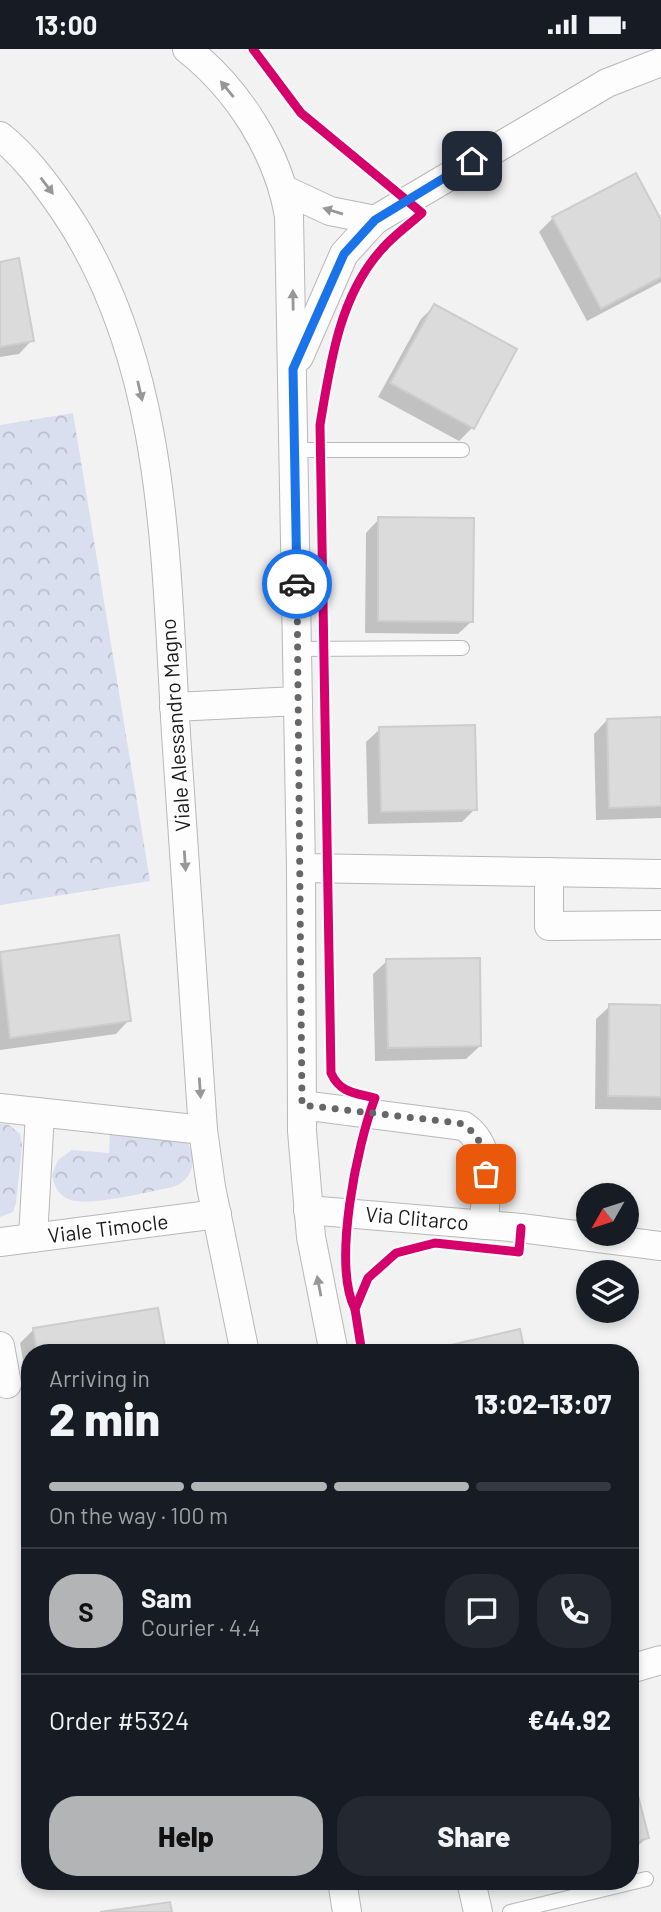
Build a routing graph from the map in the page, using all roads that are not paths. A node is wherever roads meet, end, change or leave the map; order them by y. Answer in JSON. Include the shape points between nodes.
{"nodes":[{"id":1,"x":187,"y":49,"type":"edge"},
{"id":2,"x":661,"y":62,"type":"edge"},
{"id":3,"x":0,"y":136,"type":"edge"},
{"id":4,"x":283,"y":189,"type":"junction"},
{"id":5,"x":375,"y":220,"type":"junction"},
{"id":6,"x":293,"y":369,"type":"junction"},
{"id":7,"x":295,"y":450,"type":"junction"},
{"id":8,"x":462,"y":450,"type":"dead end"},
{"id":9,"x":462,"y":648,"type":"dead end"},
{"id":10,"x":298,"y":649,"type":"junction"},
{"id":11,"x":298,"y":701,"type":"junction"},
{"id":12,"x":174,"y":707,"type":"junction"},
{"id":13,"x":301,"y":868,"type":"junction"},
{"id":14,"x":549,"y":871,"type":"junction"},
{"id":15,"x":661,"y":874,"type":"edge"},
{"id":16,"x":661,"y":925,"type":"edge"},
{"id":17,"x":302,"y":1105,"type":"junction"},
{"id":18,"x":0,"y":1108,"type":"edge"},
{"id":19,"x":40,"y":1113,"type":"junction"},
{"id":20,"x":203,"y":1129,"type":"junction"},
{"id":21,"x":308,"y":1210,"type":"junction"},
{"id":22,"x":217,"y":1214,"type":"junction"},
{"id":23,"x":484,"y":1225,"type":"junction"},
{"id":24,"x":33,"y":1238,"type":"junction"},
{"id":25,"x":0,"y":1242,"type":"edge"},
{"id":26,"x":661,"y":1246,"type":"edge"},
{"id":27,"x":243,"y":1344,"type":"edge"},
{"id":28,"x":332,"y":1344,"type":"edge"},
{"id":29,"x":0,"y":1346,"type":"edge"},
{"id":30,"x":7,"y":1384,"type":"dead end"},
{"id":31,"x":661,"y":1660,"type":"edge"},
{"id":32,"x":639,"y":1666,"type":"edge"},
{"id":33,"x":646,"y":1879,"type":"dead end"},
{"id":34,"x":639,"y":1881,"type":"edge"},
{"id":35,"x":343,"y":1890,"type":"edge"},
{"id":36,"x":473,"y":1890,"type":"edge"},
{"id":37,"x":601,"y":1890,"type":"edge"},
{"id":38,"x":346,"y":1912,"type":"edge"},
{"id":39,"x":478,"y":1912,"type":"edge"},
{"id":40,"x":510,"y":1912,"type":"edge"}],
"edges":[{"from":4,"to":1,"type":"street","one_way":true,"via":[[242,107]]},
{"from":2,"to":5,"type":"street","via":[[607,83]]},
{"from":3,"to":12,"type":"street","name":"Viale Alessandro Magno","one_way":true,"via":[[43,180],[76,228],[105,283],[126,339],[157,484]]},
{"from":5,"to":4,"type":"street","one_way":true,"via":[[330,211]]},
{"from":6,"to":4,"type":"street","one_way":true,"via":[[291,232]]},
{"from":5,"to":6,"type":"street","via":[[344,254]]},
{"from":6,"to":7,"type":"street"},
{"from":7,"to":8,"type":"lane"},
{"from":7,"to":10,"type":"street"},
{"from":9,"to":10,"type":"lane"},
{"from":10,"to":11,"type":"street"},
{"from":11,"to":12,"type":"street"},
{"from":11,"to":13,"type":"street"},
{"from":12,"to":20,"type":"street","name":"Viale Alessandro Magno","one_way":true},
{"from":13,"to":14,"type":"street"},
{"from":13,"to":17,"type":"street"},
{"from":14,"to":15,"type":"street"},
{"from":14,"to":16,"type":"street","via":[[550,926]]},
{"from":17,"to":21,"type":"street"},
{"from":17,"to":23,"type":"street","name":"Via Clitarco","via":[[464,1125],[478,1139],[485,1157]]},
{"from":18,"to":19,"type":"street"},
{"from":19,"to":20,"type":"street"},
{"from":19,"to":24,"type":"street"},
{"from":20,"to":22,"type":"street","name":"Viale Alessandro Magno"},
{"from":21,"to":23,"type":"street","name":"Via Clitarco"},
{"from":28,"to":21,"type":"street","one_way":true},
{"from":22,"to":24,"type":"street","name":"Viale Timocle"},
{"from":22,"to":27,"type":"street","name":"Viale Alessandro Magno"},
{"from":23,"to":26,"type":"street","name":"Via Clitarco"},
{"from":24,"to":25,"type":"street","name":"Viale Timocle"},
{"from":29,"to":30,"type":"street"},
{"from":31,"to":32,"type":"street"},
{"from":33,"to":34,"type":"lane"},
{"from":35,"to":38,"type":"street"},
{"from":36,"to":39,"type":"street"},
{"from":37,"to":40,"type":"lane"}]}
